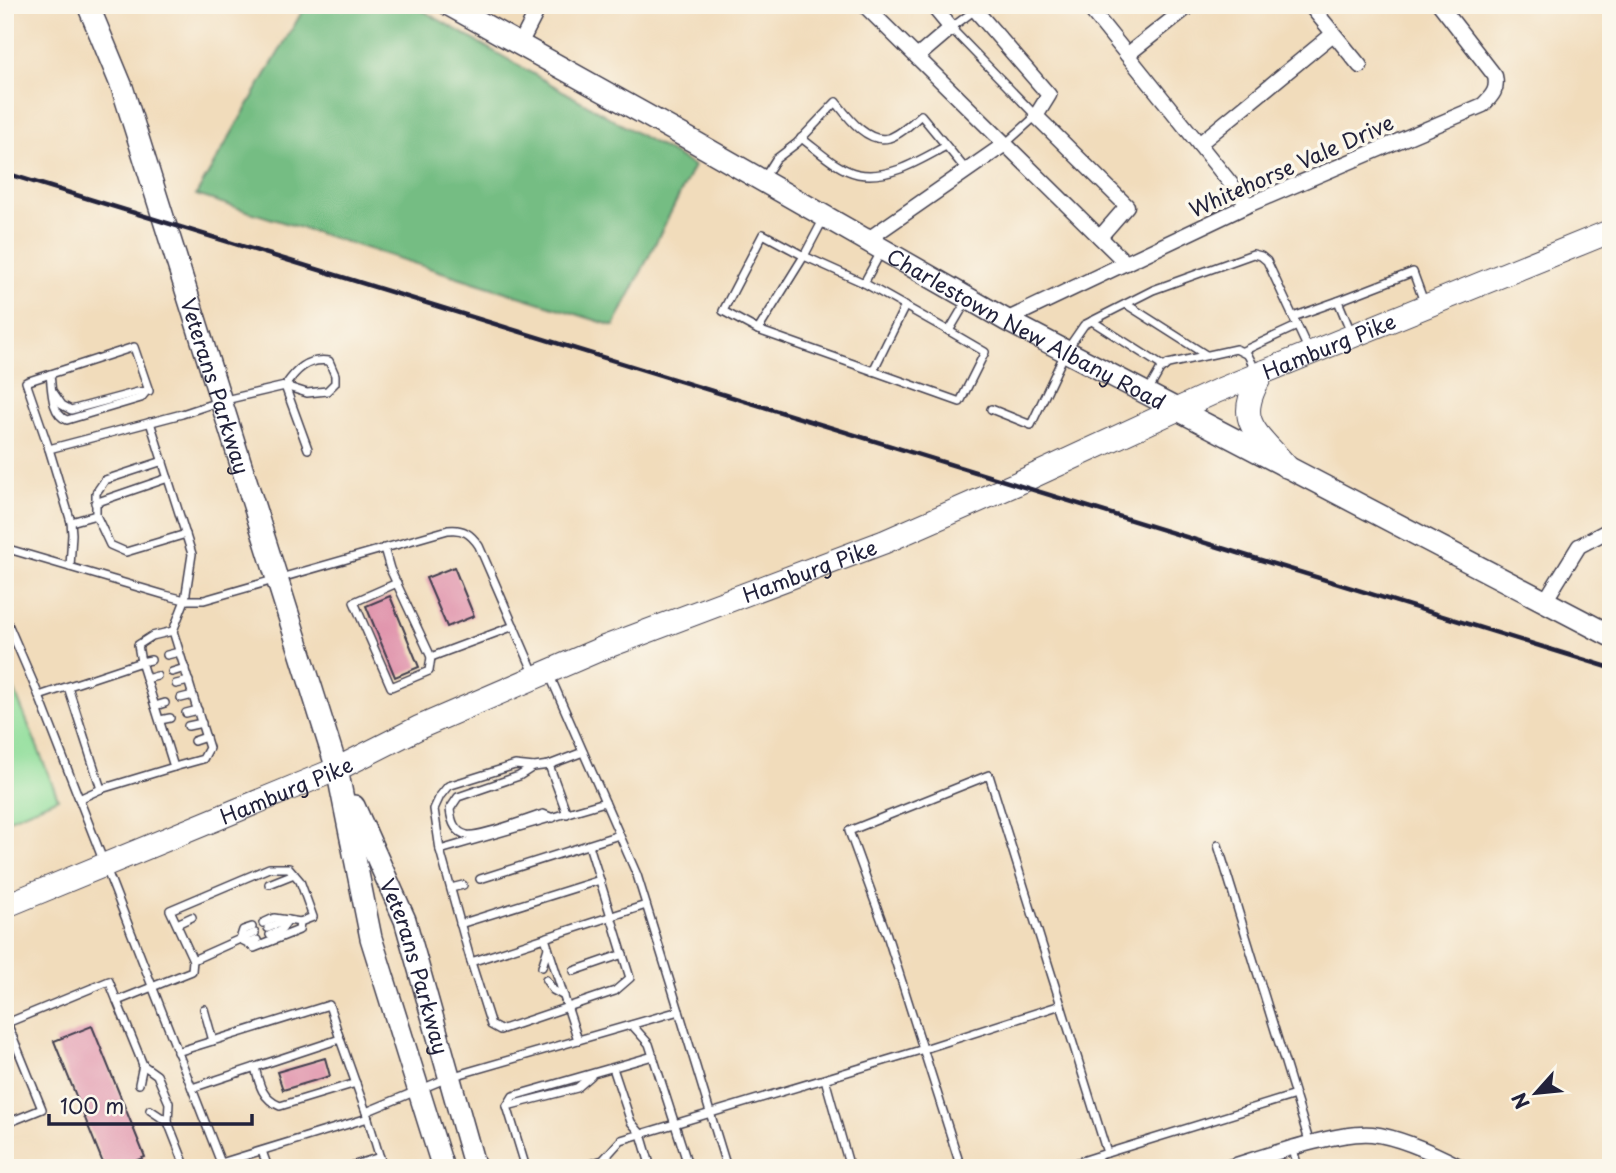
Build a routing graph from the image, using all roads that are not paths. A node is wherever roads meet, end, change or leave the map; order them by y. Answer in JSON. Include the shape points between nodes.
{"nodes":[{"id":1,"x":88,"y":5,"type":"edge"},
{"id":2,"x":449,"y":5,"type":"edge"},
{"id":3,"x":540,"y":5,"type":"edge"},
{"id":4,"x":864,"y":5,"type":"edge"},
{"id":5,"x":932,"y":5,"type":"edge"},
{"id":6,"x":1087,"y":5,"type":"edge"},
{"id":7,"x":1190,"y":5,"type":"edge"},
{"id":8,"x":1310,"y":5,"type":"edge"},
{"id":9,"x":1440,"y":5,"type":"edge"},
{"id":10,"x":973,"y":7,"type":"edge"},
{"id":11,"x":951,"y":28,"type":"junction"},
{"id":12,"x":1334,"y":34,"type":"junction"},
{"id":13,"x":520,"y":44,"type":"junction"},
{"id":14,"x":1127,"y":55,"type":"junction"},
{"id":15,"x":917,"y":57,"type":"junction"},
{"id":16,"x":1360,"y":66,"type":"dead end"},
{"id":17,"x":1036,"y":116,"type":"junction"},
{"id":18,"x":802,"y":138,"type":"junction"},
{"id":19,"x":1005,"y":144,"type":"junction"},
{"id":20,"x":1199,"y":144,"type":"junction"},
{"id":21,"x":946,"y":146,"type":"junction"},
{"id":22,"x":967,"y":171,"type":"junction"},
{"id":23,"x":762,"y":181,"type":"junction"},
{"id":24,"x":1248,"y":205,"type":"junction"},
{"id":25,"x":825,"y":216,"type":"junction"},
{"id":26,"x":1611,"y":231,"type":"edge"},
{"id":27,"x":1100,"y":237,"type":"junction"},
{"id":28,"x":875,"y":245,"type":"junction"},
{"id":29,"x":804,"y":256,"type":"junction"},
{"id":30,"x":1126,"y":263,"type":"junction"},
{"id":31,"x":864,"y":283,"type":"junction"},
{"id":32,"x":968,"y":298,"type":"junction"},
{"id":33,"x":1338,"y":301,"type":"junction"},
{"id":34,"x":1126,"y":304,"type":"junction"},
{"id":35,"x":905,"y":306,"type":"junction"},
{"id":36,"x":1426,"y":306,"type":"junction"},
{"id":37,"x":1293,"y":317,"type":"junction"},
{"id":38,"x":1006,"y":320,"type":"junction"},
{"id":39,"x":1092,"y":321,"type":"junction"},
{"id":40,"x":1297,"y":326,"type":"junction"},
{"id":41,"x":758,"y":330,"type":"junction"},
{"id":42,"x":949,"y":331,"type":"junction"},
{"id":43,"x":1352,"y":336,"type":"junction"},
{"id":44,"x":1066,"y":351,"type":"junction"},
{"id":45,"x":1243,"y":351,"type":"junction"},
{"id":46,"x":1310,"y":353,"type":"junction"},
{"id":47,"x":1207,"y":355,"type":"junction"},
{"id":48,"x":1164,"y":367,"type":"junction"},
{"id":49,"x":873,"y":371,"type":"junction"},
{"id":50,"x":50,"y":374,"type":"junction"},
{"id":51,"x":1260,"y":374,"type":"junction"},
{"id":52,"x":285,"y":386,"type":"junction"},
{"id":53,"x":52,"y":392,"type":"junction"},
{"id":54,"x":147,"y":392,"type":"junction"},
{"id":55,"x":1147,"y":393,"type":"junction"},
{"id":56,"x":221,"y":401,"type":"junction"},
{"id":57,"x":991,"y":409,"type":"dead end"},
{"id":58,"x":1180,"y":410,"type":"junction"},
{"id":59,"x":150,"y":422,"type":"junction"},
{"id":60,"x":49,"y":449,"type":"junction"},
{"id":61,"x":309,"y":449,"type":"dead end"},
{"id":62,"x":163,"y":461,"type":"junction"},
{"id":63,"x":1286,"y":466,"type":"junction"},
{"id":64,"x":168,"y":478,"type":"junction"},
{"id":65,"x":95,"y":503,"type":"junction"},
{"id":66,"x":96,"y":515,"type":"junction"},
{"id":67,"x":71,"y":522,"type":"junction"},
{"id":68,"x":1611,"y":529,"type":"edge"},
{"id":69,"x":186,"y":534,"type":"junction"},
{"id":70,"x":5,"y":548,"type":"edge"},
{"id":71,"x":384,"y":548,"type":"junction"},
{"id":72,"x":70,"y":567,"type":"junction"},
{"id":73,"x":276,"y":579,"type":"junction"},
{"id":74,"x":397,"y":583,"type":"junction"},
{"id":75,"x":185,"y":600,"type":"junction"},
{"id":76,"x":1545,"y":601,"type":"junction"},
{"id":77,"x":5,"y":617,"type":"edge"},
{"id":78,"x":514,"y":626,"type":"junction"},
{"id":79,"x":173,"y":631,"type":"junction"},
{"id":80,"x":1611,"y":636,"type":"edge"},
{"id":81,"x":179,"y":652,"type":"junction"},
{"id":82,"x":167,"y":655,"type":"dead end"},
{"id":83,"x":431,"y":657,"type":"junction"},
{"id":84,"x":151,"y":660,"type":"dead end"},
{"id":85,"x":141,"y":662,"type":"junction"},
{"id":86,"x":185,"y":668,"type":"junction"},
{"id":87,"x":172,"y":671,"type":"dead end"},
{"id":88,"x":542,"y":675,"type":"junction"},
{"id":89,"x":157,"y":676,"type":"dead end"},
{"id":90,"x":146,"y":679,"type":"junction"},
{"id":91,"x":188,"y":681,"type":"junction"},
{"id":92,"x":176,"y":684,"type":"dead end"},
{"id":93,"x":68,"y":687,"type":"junction"},
{"id":94,"x":160,"y":688,"type":"dead end"},
{"id":95,"x":150,"y":691,"type":"junction"},
{"id":96,"x":193,"y":695,"type":"junction"},
{"id":97,"x":39,"y":696,"type":"junction"},
{"id":98,"x":181,"y":698,"type":"dead end"},
{"id":99,"x":165,"y":703,"type":"dead end"},
{"id":100,"x":155,"y":706,"type":"junction"},
{"id":101,"x":198,"y":710,"type":"junction"},
{"id":102,"x":186,"y":713,"type":"dead end"},
{"id":103,"x":170,"y":718,"type":"dead end"},
{"id":104,"x":160,"y":720,"type":"junction"},
{"id":105,"x":202,"y":723,"type":"junction"},
{"id":106,"x":188,"y":726,"type":"dead end"},
{"id":107,"x":174,"y":730,"type":"dead end"},
{"id":108,"x":164,"y":733,"type":"junction"},
{"id":109,"x":206,"y":737,"type":"junction"},
{"id":110,"x":194,"y":741,"type":"dead end"},
{"id":111,"x":178,"y":746,"type":"dead end"},
{"id":112,"x":169,"y":749,"type":"junction"},
{"id":113,"x":583,"y":752,"type":"junction"},
{"id":114,"x":549,"y":765,"type":"junction"},
{"id":115,"x":174,"y":767,"type":"junction"},
{"id":116,"x":534,"y":767,"type":"junction"},
{"id":117,"x":337,"y":769,"type":"junction"},
{"id":118,"x":101,"y":789,"type":"junction"},
{"id":119,"x":79,"y":799,"type":"junction"},
{"id":120,"x":605,"y":802,"type":"junction"},
{"id":121,"x":567,"y":814,"type":"junction"},
{"id":122,"x":553,"y":818,"type":"junction"},
{"id":123,"x":619,"y":835,"type":"junction"},
{"id":124,"x":589,"y":845,"type":"junction"},
{"id":125,"x":1218,"y":845,"type":"dead end"},
{"id":126,"x":440,"y":850,"type":"junction"},
{"id":127,"x":106,"y":865,"type":"junction"},
{"id":128,"x":294,"y":874,"type":"junction"},
{"id":129,"x":480,"y":879,"type":"dead end"},
{"id":130,"x":600,"y":880,"type":"junction"},
{"id":131,"x":269,"y":884,"type":"dead end"},
{"id":132,"x":463,"y":884,"type":"dead end"},
{"id":133,"x":451,"y":888,"type":"junction"},
{"id":134,"x":646,"y":905,"type":"junction"},
{"id":135,"x":5,"y":906,"type":"edge"},
{"id":136,"x":192,"y":917,"type":"dead end"},
{"id":137,"x":611,"y":917,"type":"junction"},
{"id":138,"x":288,"y":920,"type":"junction"},
{"id":139,"x":300,"y":922,"type":"junction"},
{"id":140,"x":177,"y":923,"type":"junction"},
{"id":141,"x":460,"y":924,"type":"junction"},
{"id":142,"x":255,"y":933,"type":"dead end"},
{"id":143,"x":545,"y":938,"type":"junction"},
{"id":144,"x":244,"y":941,"type":"junction"},
{"id":145,"x":548,"y":948,"type":"junction"},
{"id":146,"x":623,"y":954,"type":"junction"},
{"id":147,"x":193,"y":960,"type":"junction"},
{"id":148,"x":471,"y":962,"type":"junction"},
{"id":149,"x":542,"y":967,"type":"dead end"},
{"id":150,"x":574,"y":971,"type":"dead end"},
{"id":151,"x":546,"y":980,"type":"dead end"},
{"id":152,"x":152,"y":988,"type":"junction"},
{"id":153,"x":564,"y":997,"type":"junction"},
{"id":154,"x":117,"y":1001,"type":"junction"},
{"id":155,"x":1061,"y":1004,"type":"junction"},
{"id":156,"x":567,"y":1006,"type":"junction"},
{"id":157,"x":204,"y":1009,"type":"dead end"},
{"id":158,"x":679,"y":1011,"type":"junction"},
{"id":159,"x":6,"y":1021,"type":"edge"},
{"id":160,"x":632,"y":1025,"type":"junction"},
{"id":161,"x":340,"y":1039,"type":"junction"},
{"id":162,"x":578,"y":1040,"type":"junction"},
{"id":163,"x":213,"y":1041,"type":"junction"},
{"id":164,"x":924,"y":1049,"type":"junction"},
{"id":165,"x":177,"y":1052,"type":"junction"},
{"id":166,"x":653,"y":1056,"type":"junction"},
{"id":167,"x":143,"y":1065,"type":"junction"},
{"id":168,"x":255,"y":1067,"type":"junction"},
{"id":169,"x":613,"y":1068,"type":"junction"},
{"id":170,"x":450,"y":1077,"type":"junction"},
{"id":171,"x":824,"y":1079,"type":"junction"},
{"id":172,"x":356,"y":1083,"type":"junction"},
{"id":173,"x":139,"y":1084,"type":"dead end"},
{"id":174,"x":192,"y":1088,"type":"junction"},
{"id":175,"x":417,"y":1088,"type":"junction"},
{"id":176,"x":1295,"y":1095,"type":"junction"},
{"id":177,"x":150,"y":1110,"type":"dead end"},
{"id":178,"x":5,"y":1112,"type":"edge"},
{"id":179,"x":711,"y":1114,"type":"junction"},
{"id":180,"x":367,"y":1115,"type":"junction"},
{"id":181,"x":168,"y":1122,"type":"junction"},
{"id":182,"x":7,"y":1123,"type":"edge"},
{"id":183,"x":676,"y":1124,"type":"junction"},
{"id":184,"x":641,"y":1135,"type":"junction"},
{"id":185,"x":1310,"y":1144,"type":"junction"},
{"id":186,"x":1293,"y":1149,"type":"junction"},
{"id":187,"x":262,"y":1151,"type":"junction"},
{"id":188,"x":1107,"y":1153,"type":"junction"},
{"id":189,"x":380,"y":1157,"type":"junction"},
{"id":190,"x":222,"y":1166,"type":"edge"},
{"id":191,"x":186,"y":1168,"type":"edge"},
{"id":192,"x":268,"y":1168,"type":"edge"},
{"id":193,"x":345,"y":1168,"type":"edge"},
{"id":194,"x":383,"y":1168,"type":"edge"},
{"id":195,"x":443,"y":1168,"type":"edge"},
{"id":196,"x":475,"y":1168,"type":"edge"},
{"id":197,"x":526,"y":1168,"type":"edge"},
{"id":198,"x":577,"y":1168,"type":"edge"},
{"id":199,"x":651,"y":1168,"type":"edge"},
{"id":200,"x":689,"y":1168,"type":"edge"},
{"id":201,"x":727,"y":1168,"type":"edge"},
{"id":202,"x":850,"y":1168,"type":"edge"},
{"id":203,"x":961,"y":1168,"type":"edge"},
{"id":204,"x":1060,"y":1168,"type":"edge"},
{"id":205,"x":1226,"y":1168,"type":"edge"},
{"id":206,"x":1298,"y":1168,"type":"edge"},
{"id":207,"x":1463,"y":1168,"type":"edge"}],
"edges":[{"from":1,"to":56,"type":"main road","name":"Veterans Parkway","via":[[122,87]]},
{"from":2,"to":13,"type":"main road","name":"Charlestown New Albany Road"},
{"from":3,"to":13,"type":"street"},
{"from":4,"to":15,"type":"street"},
{"from":5,"to":11,"type":"street"},
{"from":6,"to":14,"type":"street"},
{"from":7,"to":14,"type":"street"},
{"from":8,"to":12,"type":"street"},
{"from":9,"to":24,"type":"street","name":"Whitehorse Vale Drive","via":[[1495,76],[1492,96],[1483,105]]},
{"from":10,"to":11,"type":"lane"},
{"from":10,"to":17,"type":"street","via":[[1049,95]]},
{"from":11,"to":15,"type":"street"},
{"from":11,"to":17,"type":"lane"},
{"from":12,"to":16,"type":"street"},
{"from":12,"to":20,"type":"street"},
{"from":13,"to":23,"type":"main road","name":"Charlestown New Albany Road"},
{"from":14,"to":20,"type":"street"},
{"from":15,"to":19,"type":"street"},
{"from":17,"to":19,"type":"lane"},
{"from":17,"to":27,"type":"street","via":[[1127,206]]},
{"from":18,"to":21,"type":"lane","via":[[835,164],[857,174],[890,172]]},
{"from":18,"to":21,"type":"lane","via":[[836,102],[854,124],[887,139],[921,116]]},
{"from":18,"to":23,"type":"lane","via":[[776,159]]},
{"from":19,"to":22,"type":"street"},
{"from":19,"to":27,"type":"street"},
{"from":20,"to":24,"type":"street"},
{"from":21,"to":22,"type":"lane"},
{"from":22,"to":28,"type":"street"},
{"from":23,"to":25,"type":"main road","name":"Charlestown New Albany Road"},
{"from":24,"to":30,"type":"street","name":"Whitehorse Vale Drive"},
{"from":25,"to":28,"type":"main road","name":"Charlestown New Albany Road"},
{"from":25,"to":29,"type":"lane"},
{"from":26,"to":36,"type":"main road","name":"Hamburg Pike"},
{"from":27,"to":30,"type":"street"},
{"from":28,"to":31,"type":"lane"},
{"from":28,"to":32,"type":"main road","name":"Charlestown New Albany Road"},
{"from":29,"to":31,"type":"lane"},
{"from":29,"to":41,"type":"lane"},
{"from":29,"to":41,"type":"lane","via":[[763,234],[723,311]]},
{"from":30,"to":38,"type":"street","name":"Whitehorse Vale Drive"},
{"from":31,"to":35,"type":"lane"},
{"from":32,"to":38,"type":"main road","name":"Charlestown New Albany Road"},
{"from":32,"to":42,"type":"lane"},
{"from":33,"to":36,"type":"lane","via":[[1413,272]]},
{"from":33,"to":37,"type":"lane"},
{"from":33,"to":43,"type":"lane"},
{"from":34,"to":37,"type":"lane","via":[[1253,254],[1267,261]]},
{"from":34,"to":39,"type":"lane"},
{"from":34,"to":47,"type":"lane"},
{"from":35,"to":42,"type":"lane"},
{"from":35,"to":49,"type":"lane"},
{"from":36,"to":43,"type":"main road","name":"Hamburg Pike"},
{"from":37,"to":40,"type":"lane"},
{"from":38,"to":44,"type":"main road","name":"Charlestown New Albany Road"},
{"from":39,"to":44,"type":"lane"},
{"from":39,"to":48,"type":"lane"},
{"from":40,"to":45,"type":"lane"},
{"from":40,"to":46,"type":"lane"},
{"from":41,"to":49,"type":"lane"},
{"from":42,"to":49,"type":"lane","via":[[985,352],[960,402]]},
{"from":43,"to":46,"type":"main road","name":"Hamburg Pike"},
{"from":44,"to":55,"type":"main road","name":"Charlestown New Albany Road"},
{"from":44,"to":57,"type":"lane","via":[[1031,425]]},
{"from":45,"to":47,"type":"lane"},
{"from":45,"to":51,"type":"lane"},
{"from":46,"to":51,"type":"main road","name":"Hamburg Pike"},
{"from":47,"to":48,"type":"lane"},
{"from":48,"to":55,"type":"lane"},
{"from":50,"to":53,"type":"lane"},
{"from":50,"to":54,"type":"lane","via":[[134,347]]},
{"from":50,"to":60,"type":"lane","via":[[26,382]]},
{"from":51,"to":58,"type":"main road","name":"Hamburg Pike"},
{"from":51,"to":63,"type":"main road","via":[[1250,395],[1248,418]]},
{"from":52,"to":52,"type":"lane","via":[[306,393],[327,391],[335,383],[335,375],[329,361],[317,359],[297,369]]},
{"from":52,"to":56,"type":"lane"},
{"from":52,"to":61,"type":"lane"},
{"from":53,"to":54,"type":"lane","via":[[71,410]]},
{"from":53,"to":54,"type":"lane","via":[[60,418],[67,420],[141,398]]},
{"from":55,"to":58,"type":"main road","name":"Charlestown New Albany Road"},
{"from":56,"to":59,"type":"lane"},
{"from":56,"to":73,"type":"main road","name":"Veterans Parkway"},
{"from":58,"to":63,"type":"main road","name":"Charlestown New Albany Road"},
{"from":58,"to":88,"type":"main road","name":"Hamburg Pike","via":[[884,542]]},
{"from":59,"to":60,"type":"lane"},
{"from":59,"to":62,"type":"lane"},
{"from":60,"to":67,"type":"lane"},
{"from":62,"to":64,"type":"lane"},
{"from":62,"to":65,"type":"lane","via":[[105,480]]},
{"from":63,"to":76,"type":"main road","name":"Charlestown New Albany Road"},
{"from":64,"to":65,"type":"lane"},
{"from":64,"to":69,"type":"lane"},
{"from":65,"to":66,"type":"lane"},
{"from":66,"to":67,"type":"lane"},
{"from":66,"to":69,"type":"lane","via":[[110,545],[126,552]]},
{"from":67,"to":72,"type":"lane"},
{"from":68,"to":76,"type":"street","via":[[1579,546]]},
{"from":69,"to":75,"type":"lane","via":[[192,554]]},
{"from":70,"to":72,"type":"lane"},
{"from":71,"to":73,"type":"lane"},
{"from":71,"to":74,"type":"lane"},
{"from":71,"to":78,"type":"lane","via":[[462,530],[479,546]]},
{"from":72,"to":75,"type":"lane"},
{"from":73,"to":75,"type":"lane","via":[[204,600]]},
{"from":73,"to":117,"type":"main road","name":"Veterans Parkway"},
{"from":74,"to":83,"type":"lane"},
{"from":74,"to":83,"type":"lane","via":[[354,602],[391,687],[429,671]]},
{"from":75,"to":79,"type":"lane"},
{"from":76,"to":80,"type":"main road","name":"Charlestown New Albany Road"},
{"from":77,"to":97,"type":"lane"},
{"from":78,"to":83,"type":"lane"},
{"from":78,"to":88,"type":"lane"},
{"from":79,"to":81,"type":"lane"},
{"from":79,"to":85,"type":"lane","via":[[138,645]]},
{"from":81,"to":82,"type":"lane"},
{"from":81,"to":86,"type":"lane"},
{"from":84,"to":85,"type":"lane"},
{"from":85,"to":90,"type":"lane"},
{"from":85,"to":93,"type":"lane"},
{"from":86,"to":87,"type":"lane"},
{"from":86,"to":91,"type":"lane"},
{"from":88,"to":113,"type":"lane"},
{"from":88,"to":117,"type":"main road","name":"Hamburg Pike","via":[[420,727]]},
{"from":89,"to":90,"type":"lane"},
{"from":90,"to":95,"type":"lane"},
{"from":91,"to":92,"type":"lane"},
{"from":91,"to":96,"type":"lane"},
{"from":93,"to":97,"type":"lane"},
{"from":93,"to":118,"type":"lane"},
{"from":94,"to":95,"type":"lane"},
{"from":95,"to":100,"type":"lane"},
{"from":96,"to":98,"type":"lane"},
{"from":96,"to":101,"type":"lane"},
{"from":97,"to":119,"type":"lane"},
{"from":99,"to":100,"type":"lane"},
{"from":100,"to":104,"type":"lane"},
{"from":101,"to":102,"type":"lane"},
{"from":101,"to":105,"type":"lane"},
{"from":103,"to":104,"type":"lane"},
{"from":104,"to":108,"type":"lane"},
{"from":105,"to":106,"type":"lane"},
{"from":105,"to":109,"type":"lane"},
{"from":107,"to":108,"type":"lane"},
{"from":108,"to":112,"type":"lane"},
{"from":109,"to":110,"type":"lane"},
{"from":109,"to":115,"type":"lane","via":[[209,748],[203,759]]},
{"from":111,"to":112,"type":"lane"},
{"from":112,"to":115,"type":"lane"},
{"from":113,"to":114,"type":"lane"},
{"from":113,"to":120,"type":"lane"},
{"from":114,"to":116,"type":"lane"},
{"from":114,"to":121,"type":"lane"},
{"from":115,"to":118,"type":"lane"},
{"from":116,"to":122,"type":"lane","via":[[458,797],[450,809],[451,820],[466,835],[543,814]]},
{"from":116,"to":126,"type":"lane","via":[[515,765],[449,786],[434,809]]},
{"from":117,"to":127,"type":"main road","name":"Hamburg Pike"},
{"from":117,"to":170,"type":"main road","name":"Veterans Parkway","via":[[405,920]]},
{"from":117,"to":175,"type":"main road","name":"Veterans Parkway","via":[[371,938]]},
{"from":118,"to":119,"type":"lane"},
{"from":119,"to":127,"type":"lane"},
{"from":120,"to":121,"type":"lane"},
{"from":120,"to":123,"type":"lane"},
{"from":121,"to":122,"type":"lane"},
{"from":122,"to":126,"type":"lane"},
{"from":123,"to":124,"type":"lane"},
{"from":123,"to":134,"type":"lane"},
{"from":124,"to":129,"type":"lane"},
{"from":124,"to":130,"type":"lane"},
{"from":125,"to":176,"type":"lane"},
{"from":126,"to":133,"type":"lane"},
{"from":127,"to":135,"type":"main road","name":"Hamburg Pike"},
{"from":127,"to":152,"type":"lane"},
{"from":128,"to":131,"type":"lane"},
{"from":128,"to":139,"type":"lane","via":[[313,917]]},
{"from":128,"to":140,"type":"lane","via":[[289,868],[268,868],[170,910]]},
{"from":130,"to":137,"type":"lane"},
{"from":130,"to":141,"type":"lane"},
{"from":132,"to":133,"type":"lane"},
{"from":133,"to":141,"type":"lane"},
{"from":134,"to":137,"type":"lane"},
{"from":134,"to":158,"type":"lane"},
{"from":136,"to":140,"type":"lane"},
{"from":137,"to":143,"type":"lane"},
{"from":137,"to":146,"type":"lane"},
{"from":138,"to":138,"type":"lane","via":[[279,931],[267,928],[274,918]]},
{"from":138,"to":139,"type":"lane"},
{"from":139,"to":144,"type":"lane","via":[[299,930],[254,948]]},
{"from":140,"to":147,"type":"lane"},
{"from":141,"to":148,"type":"lane"},
{"from":142,"to":144,"type":"lane"},
{"from":143,"to":145,"type":"lane"},
{"from":143,"to":148,"type":"lane"},
{"from":144,"to":147,"type":"lane"},
{"from":145,"to":149,"type":"lane"},
{"from":145,"to":153,"type":"lane"},
{"from":146,"to":150,"type":"lane"},
{"from":146,"to":156,"type":"lane","via":[[630,978],[615,991]]},
{"from":147,"to":152,"type":"lane","via":[[192,971]]},
{"from":148,"to":156,"type":"lane","via":[[491,1025],[500,1030]]},
{"from":151,"to":153,"type":"lane"},
{"from":152,"to":154,"type":"lane"},
{"from":152,"to":165,"type":"lane"},
{"from":153,"to":156,"type":"lane"},
{"from":154,"to":159,"type":"lane","via":[[110,981]]},
{"from":154,"to":167,"type":"lane"},
{"from":155,"to":164,"type":"lane"},
{"from":155,"to":164,"type":"lane","via":[[989,775],[849,831]]},
{"from":155,"to":188,"type":"lane"},
{"from":156,"to":162,"type":"lane"},
{"from":157,"to":163,"type":"lane"},
{"from":158,"to":160,"type":"lane"},
{"from":158,"to":179,"type":"lane"},
{"from":159,"to":182,"type":"lane","via":[[42,1108]]},
{"from":160,"to":162,"type":"lane"},
{"from":160,"to":166,"type":"lane"},
{"from":161,"to":163,"type":"lane","via":[[329,1005]]},
{"from":161,"to":168,"type":"lane"},
{"from":161,"to":172,"type":"lane"},
{"from":162,"to":170,"type":"lane"},
{"from":163,"to":165,"type":"lane"},
{"from":164,"to":171,"type":"lane"},
{"from":164,"to":203,"type":"lane"},
{"from":165,"to":174,"type":"lane"},
{"from":166,"to":169,"type":"lane"},
{"from":166,"to":183,"type":"lane"},
{"from":167,"to":173,"type":"lane"},
{"from":167,"to":181,"type":"lane","via":[[157,1076],[169,1103]]},
{"from":168,"to":172,"type":"lane","via":[[263,1093],[280,1106]]},
{"from":168,"to":174,"type":"lane"},
{"from":169,"to":184,"type":"lane","via":[[631,1122]]},
{"from":169,"to":197,"type":"lane","via":[[513,1096],[508,1107]]},
{"from":170,"to":175,"type":"lane"},
{"from":170,"to":196,"type":"main road","name":"Veterans Parkway"},
{"from":171,"to":179,"type":"lane"},
{"from":171,"to":202,"type":"lane"},
{"from":172,"to":180,"type":"lane"},
{"from":174,"to":190,"type":"lane"},
{"from":175,"to":180,"type":"lane"},
{"from":175,"to":195,"type":"main road","name":"Veterans Parkway"},
{"from":176,"to":185,"type":"lane"},
{"from":176,"to":188,"type":"lane"},
{"from":177,"to":181,"type":"lane"},
{"from":178,"to":182,"type":"lane"},
{"from":179,"to":183,"type":"lane"},
{"from":179,"to":201,"type":"lane"},
{"from":180,"to":187,"type":"lane"},
{"from":180,"to":189,"type":"lane"},
{"from":181,"to":191,"type":"lane"},
{"from":183,"to":184,"type":"lane"},
{"from":183,"to":200,"type":"lane"},
{"from":184,"to":198,"type":"lane","via":[[621,1140],[603,1160]]},
{"from":184,"to":199,"type":"lane"},
{"from":185,"to":186,"type":"street"},
{"from":185,"to":207,"type":"street","via":[[1373,1134],[1428,1150]]},
{"from":186,"to":205,"type":"street"},
{"from":186,"to":206,"type":"lane"},
{"from":187,"to":190,"type":"lane"},
{"from":187,"to":192,"type":"lane"},
{"from":188,"to":204,"type":"lane"},
{"from":189,"to":193,"type":"lane"},
{"from":189,"to":194,"type":"lane"}]}
